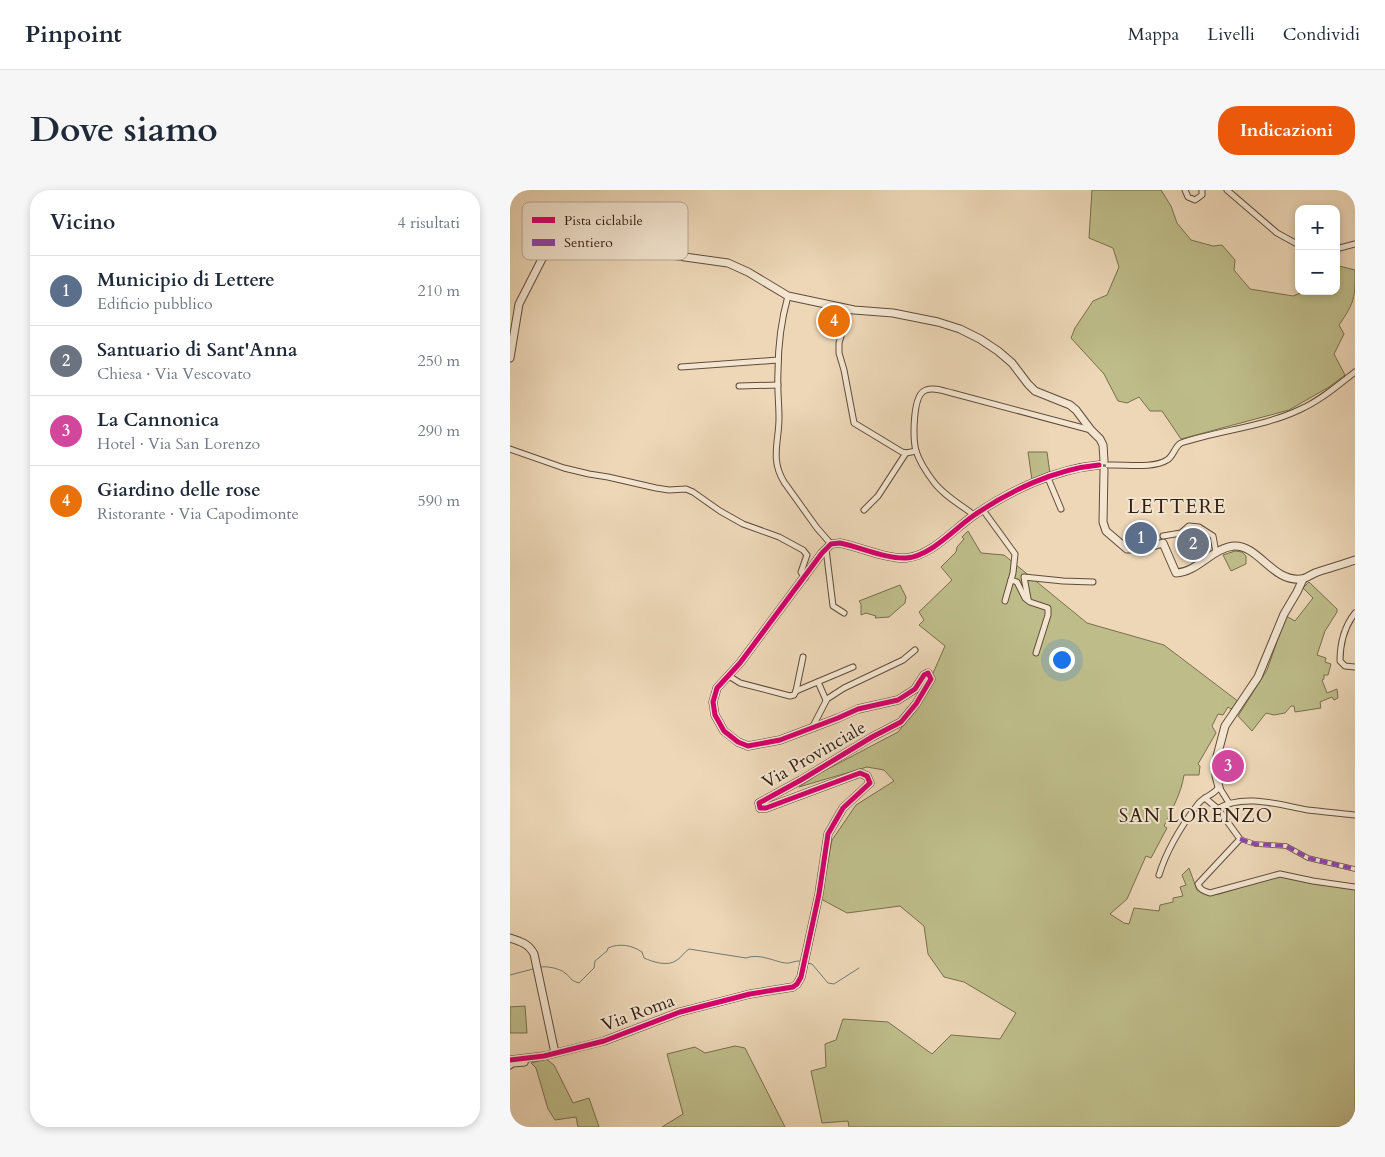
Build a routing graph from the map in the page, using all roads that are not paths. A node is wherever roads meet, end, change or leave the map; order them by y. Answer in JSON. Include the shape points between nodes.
{"nodes":[{"id":1,"x":1185,"y":190,"type":"edge"},
{"id":2,"x":1202,"y":190,"type":"edge"},
{"id":3,"x":1228,"y":190,"type":"edge"},
{"id":4,"x":1295,"y":243,"type":"edge"},
{"id":5,"x":1355,"y":244,"type":"edge"},
{"id":6,"x":1340,"y":248,"type":"edge"},
{"id":7,"x":688,"y":258,"type":"edge"},
{"id":8,"x":541,"y":260,"type":"edge"},
{"id":9,"x":788,"y":296,"type":"junction"},
{"id":10,"x":849,"y":309,"type":"junction"},
{"id":11,"x":510,"y":358,"type":"edge"},
{"id":12,"x":778,"y":360,"type":"junction"},
{"id":13,"x":681,"y":367,"type":"dead end"},
{"id":14,"x":1355,"y":372,"type":"edge"},
{"id":15,"x":778,"y":385,"type":"junction"},
{"id":16,"x":738,"y":386,"type":"dead end"},
{"id":17,"x":1091,"y":430,"type":"junction"},
{"id":18,"x":510,"y":449,"type":"edge"},
{"id":19,"x":916,"y":451,"type":"junction"},
{"id":20,"x":906,"y":453,"type":"junction"},
{"id":21,"x":1104,"y":465,"type":"junction"},
{"id":22,"x":1048,"y":478,"type":"junction"},
{"id":23,"x":1061,"y":509,"type":"dead end"},
{"id":24,"x":864,"y":510,"type":"dead end"},
{"id":25,"x":983,"y":510,"type":"junction"},
{"id":26,"x":974,"y":515,"type":"junction"},
{"id":27,"x":1163,"y":539,"type":"junction"},
{"id":28,"x":829,"y":547,"type":"junction"},
{"id":29,"x":1216,"y":553,"type":"junction"},
{"id":30,"x":1355,"y":560,"type":"edge"},
{"id":31,"x":805,"y":578,"type":"junction"},
{"id":32,"x":1303,"y":579,"type":"junction"},
{"id":33,"x":1011,"y":580,"type":"junction"},
{"id":34,"x":1093,"y":582,"type":"dead end"},
{"id":35,"x":1028,"y":599,"type":"junction"},
{"id":36,"x":1005,"y":601,"type":"dead end"},
{"id":37,"x":844,"y":613,"type":"dead end"},
{"id":38,"x":1355,"y":613,"type":"edge"},
{"id":39,"x":915,"y":650,"type":"dead end"},
{"id":40,"x":1036,"y":653,"type":"dead end"},
{"id":41,"x":803,"y":657,"type":"dead end"},
{"id":42,"x":853,"y":667,"type":"dead end"},
{"id":43,"x":1354,"y":667,"type":"edge"},
{"id":44,"x":728,"y":676,"type":"junction"},
{"id":45,"x":818,"y":682,"type":"junction"},
{"id":46,"x":796,"y":692,"type":"junction"},
{"id":47,"x":826,"y":700,"type":"junction"},
{"id":48,"x":812,"y":728,"type":"junction"},
{"id":49,"x":1219,"y":787,"type":"junction"},
{"id":50,"x":1205,"y":798,"type":"junction"},
{"id":51,"x":1229,"y":803,"type":"junction"},
{"id":52,"x":1217,"y":809,"type":"junction"},
{"id":53,"x":1355,"y":814,"type":"edge"},
{"id":54,"x":1240,"y":839,"type":"junction"},
{"id":55,"x":1355,"y":869,"type":"edge"},
{"id":56,"x":1159,"y":875,"type":"dead end"},
{"id":57,"x":1355,"y":887,"type":"edge"},
{"id":58,"x":510,"y":938,"type":"edge"},
{"id":59,"x":807,"y":948,"type":"joint"},
{"id":60,"x":555,"y":1053,"type":"junction"},
{"id":61,"x":526,"y":1059,"type":"junction"},
{"id":62,"x":510,"y":1060,"type":"edge"},
{"id":63,"x":510,"y":1066,"type":"edge"}],
"edges":[{"from":1,"to":2,"type":"street","via":[[1188,197],[1195,200],[1202,195]]},
{"from":3,"to":4,"type":"street","via":[[1277,233]]},
{"from":5,"to":6,"type":"street"},
{"from":7,"to":9,"type":"street","via":[[728,264]]},
{"from":8,"to":11,"type":"street","via":[[519,304]]},
{"from":9,"to":10,"type":"street"},
{"from":9,"to":12,"type":"street"},
{"from":10,"to":17,"type":"street","via":[[893,312],[960,329],[1005,357],[1035,391],[1076,410]]},
{"from":10,"to":20,"type":"street","via":[[839,354],[854,423]]},
{"from":12,"to":13,"type":"street"},
{"from":12,"to":15,"type":"street"},
{"from":14,"to":21,"type":"street","via":[[1301,410],[1182,442],[1165,462],[1155,465]]},
{"from":15,"to":16,"type":"street"},
{"from":15,"to":28,"type":"street","via":[[779,420],[775,448],[779,472]]},
{"from":17,"to":19,"type":"street","via":[[926,389],[918,398]]},
{"from":17,"to":21,"type":"street","via":[[1103,445]]},
{"from":18,"to":31,"type":"street","via":[[589,474],[668,490],[686,489],[743,524],[803,550],[807,555],[801,572]]},
{"from":19,"to":20,"type":"street"},
{"from":19,"to":26,"type":"street","via":[[934,483]]},
{"from":20,"to":24,"type":"street","via":[[878,496]]},
{"from":21,"to":22,"type":"street","via":[[1079,467]]},
{"from":21,"to":27,"type":"street","via":[[1103,522],[1106,531],[1127,549],[1142,549]]},
{"from":22,"to":23,"type":"street"},
{"from":22,"to":25,"type":"street"},
{"from":25,"to":26,"type":"street"},
{"from":25,"to":33,"type":"street","via":[[1015,554]]},
{"from":26,"to":28,"type":"street","via":[[934,547],[906,558],[840,542]]},
{"from":27,"to":29,"type":"street","via":[[1185,531],[1189,526],[1199,527],[1213,536]]},
{"from":27,"to":29,"type":"street","via":[[1176,573],[1199,566]]},
{"from":28,"to":31,"type":"street"},
{"from":28,"to":37,"type":"street","via":[[833,606]]},
{"from":29,"to":32,"type":"street","via":[[1235,546],[1243,547],[1278,574]]},
{"from":30,"to":32,"type":"street"},
{"from":31,"to":44,"type":"street"},
{"from":32,"to":49,"type":"street","via":[[1284,614],[1258,677],[1225,726],[1216,760]]},
{"from":33,"to":35,"type":"street","via":[[1017,582],[1024,598]]},
{"from":33,"to":36,"type":"street"},
{"from":34,"to":35,"type":"street","via":[[1024,577]]},
{"from":35,"to":40,"type":"street","via":[[1045,606],[1048,611]]},
{"from":38,"to":43,"type":"street","via":[[1348,622],[1340,649],[1340,661],[1345,666]]},
{"from":39,"to":47,"type":"street","via":[[903,660]]},
{"from":41,"to":46,"type":"street"},
{"from":42,"to":45,"type":"street"},
{"from":44,"to":46,"type":"street","via":[[769,692],[790,696]]},
{"from":44,"to":48,"type":"street","name":"Via Provinciale","via":[[717,688],[713,702],[715,715],[724,731],[738,742],[748,746],[780,740]]},
{"from":45,"to":46,"type":"street"},
{"from":45,"to":47,"type":"street"},
{"from":47,"to":48,"type":"street"},
{"from":48,"to":59,"type":"street","name":"Via Provinciale","via":[[858,709],[898,700],[915,689],[924,675],[928,673],[931,679],[900,722],[759,803],[760,808],[766,808],[860,773],[867,776],[870,783],[843,808],[828,834]]},
{"from":49,"to":50,"type":"street"},
{"from":49,"to":51,"type":"street"},
{"from":50,"to":52,"type":"street"},
{"from":50,"to":56,"type":"street","via":[[1199,802],[1168,850]]},
{"from":51,"to":52,"type":"street"},
{"from":51,"to":53,"type":"street","via":[[1259,801]]},
{"from":52,"to":54,"type":"street"},
{"from":54,"to":55,"type":"street","via":[[1255,844],[1286,846],[1308,858]]},
{"from":54,"to":57,"type":"street","via":[[1198,884],[1200,888],[1210,893],[1280,874]]},
{"from":58,"to":60,"type":"street","via":[[531,948],[534,954]]},
{"from":59,"to":60,"type":"street","name":"Via Roma","via":[[801,977],[793,987],[680,1012],[609,1039]]},
{"from":60,"to":61,"type":"street","name":"Via Roma"},
{"from":61,"to":62,"type":"street","name":"Via Roma"},
{"from":61,"to":63,"type":"street","via":[[525,1063]]}]}
